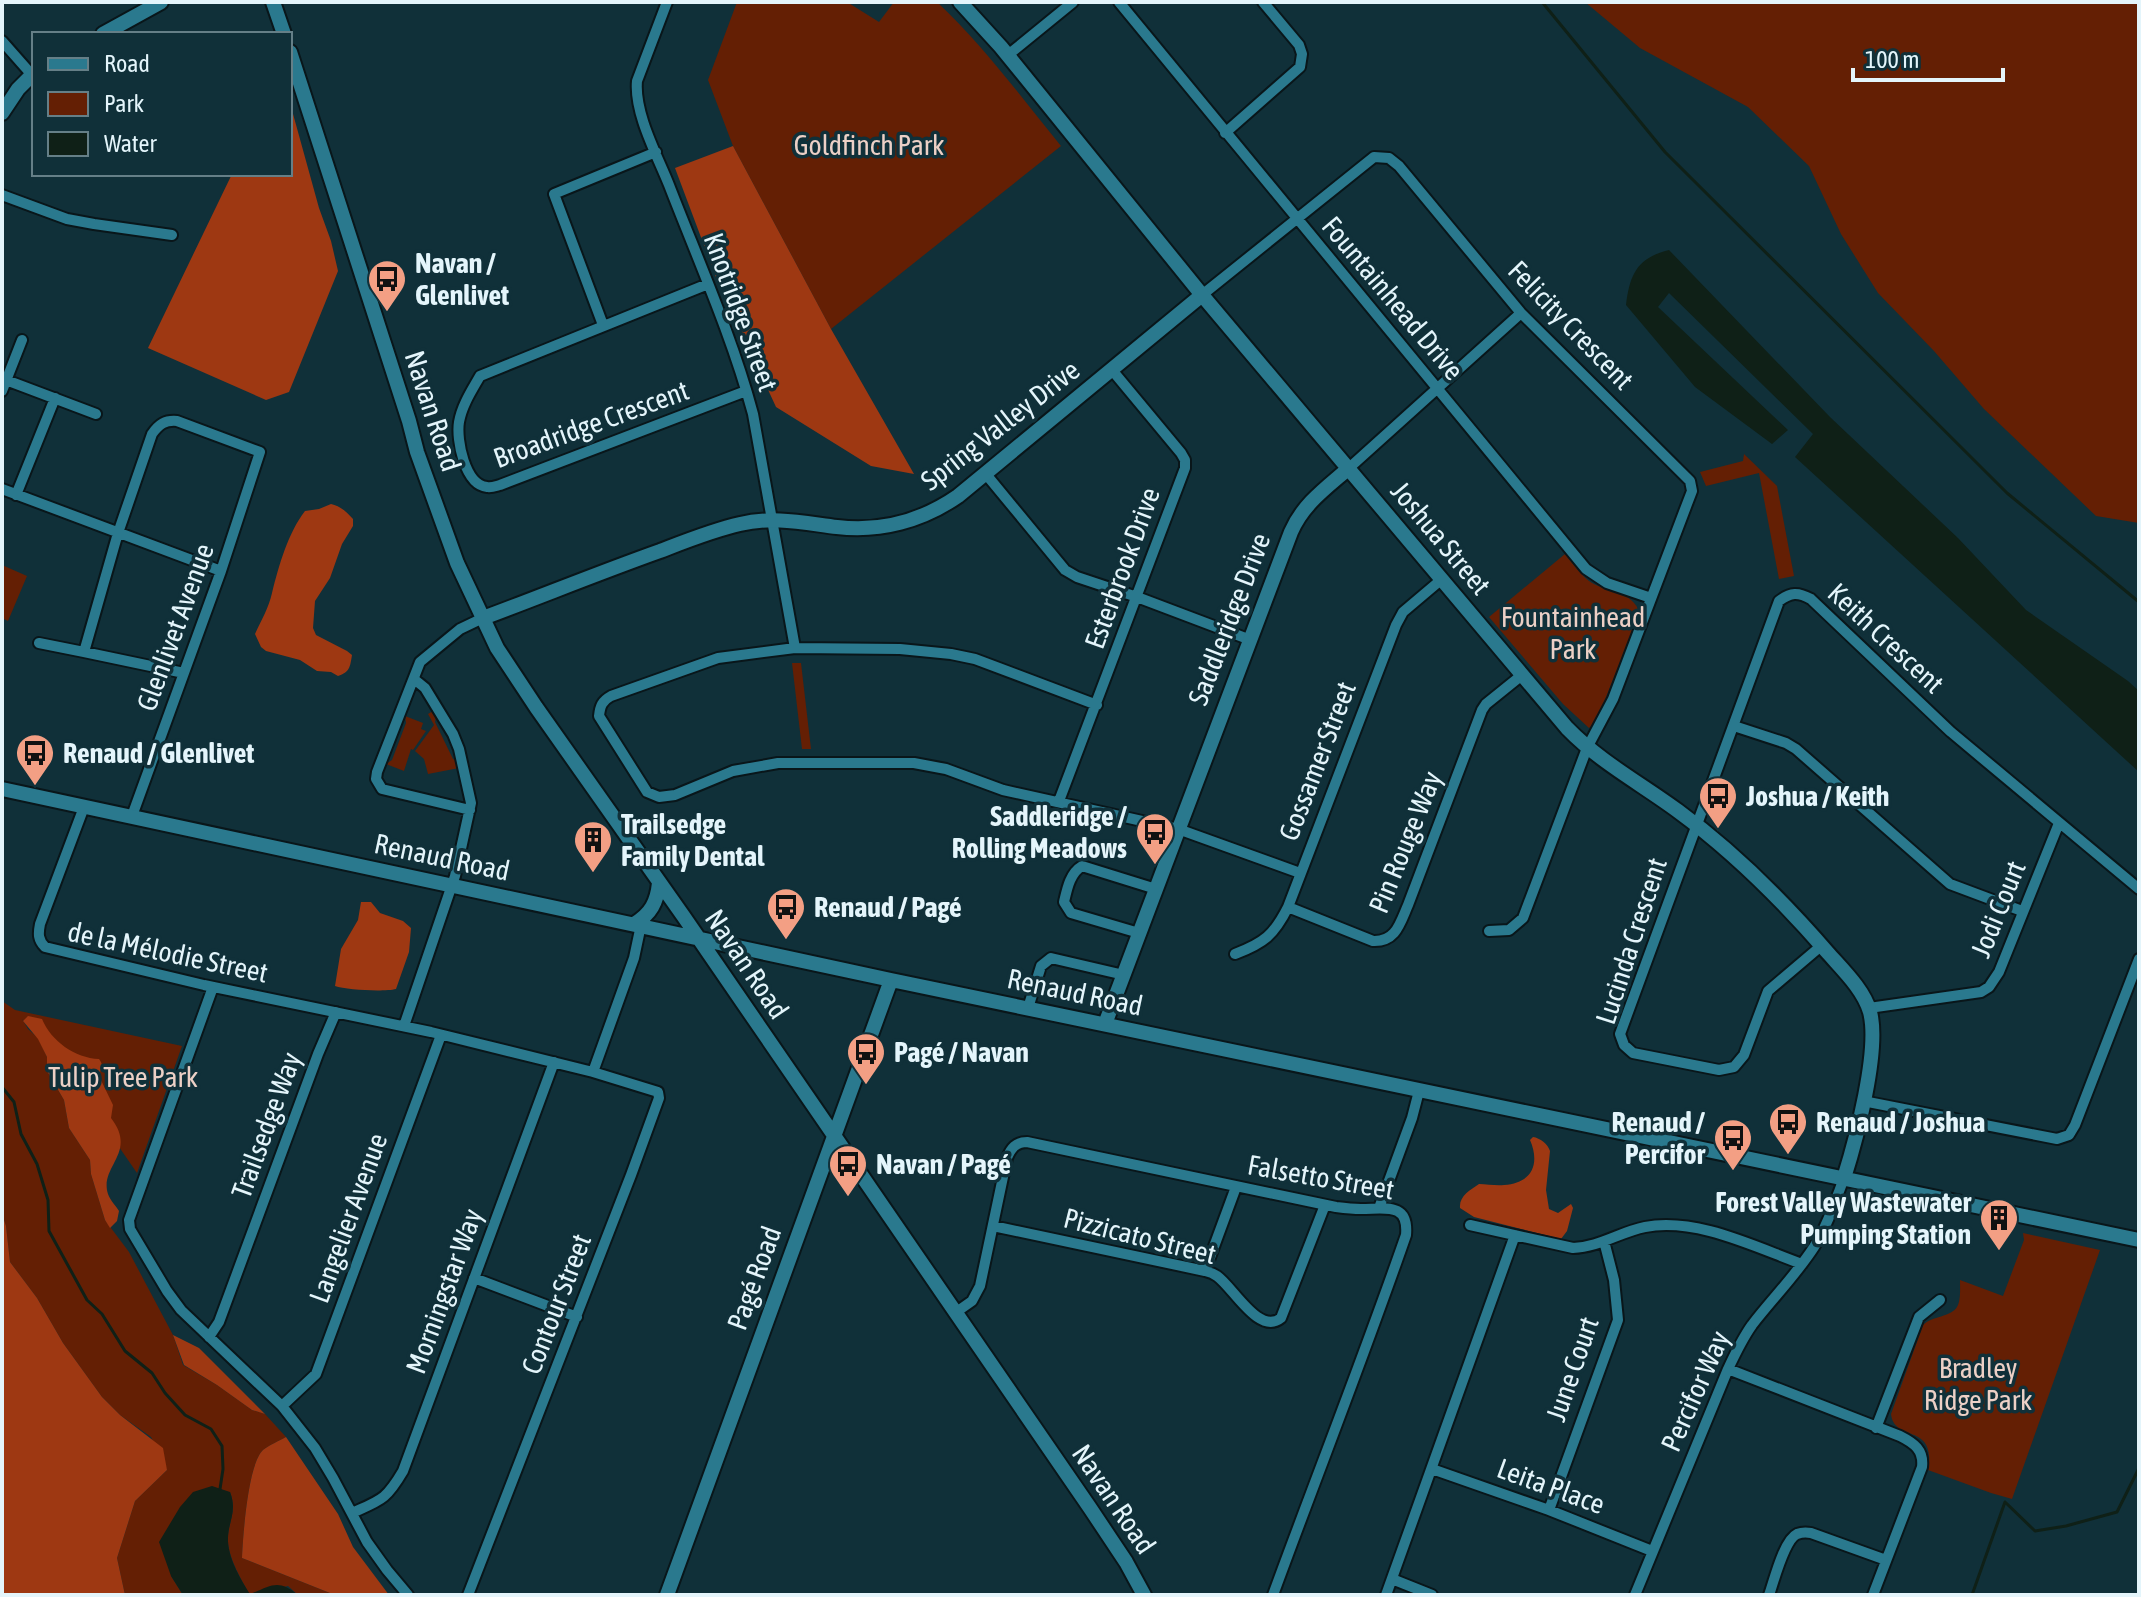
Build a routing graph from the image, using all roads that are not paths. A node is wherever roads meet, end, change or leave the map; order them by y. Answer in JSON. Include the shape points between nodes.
{"nodes":[{"id":1,"x":161,"y":2,"type":"edge"},
{"id":2,"x":273,"y":2,"type":"edge"},
{"id":3,"x":667,"y":2,"type":"edge"},
{"id":4,"x":960,"y":2,"type":"edge"},
{"id":5,"x":1073,"y":2,"type":"edge"},
{"id":6,"x":1119,"y":2,"type":"edge"},
{"id":7,"x":1263,"y":2,"type":"edge"},
{"id":8,"x":107,"y":32,"type":"edge"},
{"id":9,"x":283,"y":32,"type":"edge"},
{"id":10,"x":2,"y":41,"type":"edge"},
{"id":11,"x":1008,"y":55,"type":"junction"},
{"id":12,"x":292,"y":58,"type":"edge"},
{"id":13,"x":32,"y":73,"type":"edge"},
{"id":14,"x":32,"y":75,"type":"edge"},
{"id":15,"x":2,"y":113,"type":"edge"},
{"id":16,"x":1225,"y":133,"type":"junction"},
{"id":17,"x":656,"y":152,"type":"junction"},
{"id":18,"x":2,"y":195,"type":"edge"},
{"id":19,"x":1296,"y":219,"type":"junction"},
{"id":20,"x":172,"y":235,"type":"dead end"},
{"id":21,"x":708,"y":284,"type":"junction"},
{"id":22,"x":1202,"y":295,"type":"junction"},
{"id":23,"x":1521,"y":313,"type":"junction"},
{"id":24,"x":603,"y":325,"type":"junction"},
{"id":25,"x":22,"y":340,"type":"dead end"},
{"id":26,"x":1112,"y":370,"type":"junction"},
{"id":27,"x":6,"y":380,"type":"junction"},
{"id":28,"x":1438,"y":389,"type":"junction"},
{"id":29,"x":2,"y":391,"type":"edge"},
{"id":30,"x":746,"y":391,"type":"junction"},
{"id":31,"x":55,"y":398,"type":"junction"},
{"id":32,"x":96,"y":414,"type":"dead end"},
{"id":33,"x":1349,"y":468,"type":"junction"},
{"id":34,"x":985,"y":473,"type":"junction"},
{"id":35,"x":2,"y":489,"type":"edge"},
{"id":36,"x":16,"y":495,"type":"junction"},
{"id":37,"x":772,"y":519,"type":"junction"},
{"id":38,"x":118,"y":533,"type":"junction"},
{"id":39,"x":221,"y":571,"type":"junction"},
{"id":40,"x":1442,"y":579,"type":"junction"},
{"id":41,"x":1137,"y":597,"type":"junction"},
{"id":42,"x":1651,"y":598,"type":"junction"},
{"id":43,"x":483,"y":618,"type":"junction"},
{"id":44,"x":1248,"y":639,"type":"junction"},
{"id":45,"x":39,"y":643,"type":"dead end"},
{"id":46,"x":795,"y":648,"type":"junction"},
{"id":47,"x":84,"y":652,"type":"junction"},
{"id":48,"x":184,"y":673,"type":"junction"},
{"id":49,"x":1522,"y":675,"type":"junction"},
{"id":50,"x":414,"y":679,"type":"junction"},
{"id":51,"x":1097,"y":705,"type":"junction"},
{"id":52,"x":1734,"y":726,"type":"junction"},
{"id":53,"x":1587,"y":748,"type":"junction"},
{"id":54,"x":2,"y":789,"type":"edge"},
{"id":55,"x":1059,"y":801,"type":"junction"},
{"id":56,"x":84,"y":807,"type":"junction"},
{"id":57,"x":470,"y":810,"type":"junction"},
{"id":58,"x":132,"y":816,"type":"junction"},
{"id":59,"x":2059,"y":823,"type":"junction"},
{"id":60,"x":1697,"y":825,"type":"junction"},
{"id":61,"x":1178,"y":829,"type":"junction"},
{"id":62,"x":1300,"y":873,"type":"junction"},
{"id":63,"x":659,"y":883,"type":"junction"},
{"id":64,"x":452,"y":886,"type":"junction"},
{"id":65,"x":1156,"y":889,"type":"junction"},
{"id":66,"x":2139,"y":889,"type":"edge"},
{"id":67,"x":1288,"y":907,"type":"junction"},
{"id":68,"x":2022,"y":911,"type":"junction"},
{"id":69,"x":638,"y":924,"type":"junction"},
{"id":70,"x":1489,"y":931,"type":"dead end"},
{"id":71,"x":1139,"y":933,"type":"junction"},
{"id":72,"x":697,"y":937,"type":"junction"},
{"id":73,"x":1821,"y":946,"type":"junction"},
{"id":74,"x":1235,"y":954,"type":"dead end"},
{"id":75,"x":2139,"y":959,"type":"edge"},
{"id":76,"x":1124,"y":975,"type":"junction"},
{"id":77,"x":891,"y":980,"type":"junction"},
{"id":78,"x":213,"y":987,"type":"junction"},
{"id":79,"x":1028,"y":1008,"type":"junction"},
{"id":80,"x":1869,"y":1008,"type":"junction"},
{"id":81,"x":336,"y":1012,"type":"junction"},
{"id":82,"x":1105,"y":1024,"type":"junction"},
{"id":83,"x":404,"y":1026,"type":"junction"},
{"id":84,"x":441,"y":1035,"type":"junction"},
{"id":85,"x":554,"y":1062,"type":"junction"},
{"id":86,"x":593,"y":1072,"type":"junction"},
{"id":87,"x":1419,"y":1091,"type":"junction"},
{"id":88,"x":1863,"y":1101,"type":"junction"},
{"id":89,"x":835,"y":1139,"type":"junction"},
{"id":90,"x":1844,"y":1178,"type":"junction"},
{"id":91,"x":1236,"y":1187,"type":"junction"},
{"id":92,"x":1325,"y":1205,"type":"junction"},
{"id":93,"x":1379,"y":1208,"type":"junction"},
{"id":94,"x":1470,"y":1225,"type":"dead end"},
{"id":95,"x":993,"y":1226,"type":"junction"},
{"id":96,"x":1515,"y":1235,"type":"junction"},
{"id":97,"x":2139,"y":1240,"type":"edge"},
{"id":98,"x":1604,"y":1241,"type":"junction"},
{"id":99,"x":1802,"y":1264,"type":"junction"},
{"id":100,"x":1205,"y":1271,"type":"junction"},
{"id":101,"x":474,"y":1278,"type":"junction"},
{"id":102,"x":1940,"y":1300,"type":"dead end"},
{"id":103,"x":955,"y":1313,"type":"junction"},
{"id":104,"x":577,"y":1317,"type":"junction"},
{"id":105,"x":209,"y":1337,"type":"junction"},
{"id":106,"x":1728,"y":1369,"type":"junction"},
{"id":107,"x":282,"y":1406,"type":"junction"},
{"id":108,"x":1876,"y":1428,"type":"junction"},
{"id":109,"x":1432,"y":1469,"type":"junction"},
{"id":110,"x":1549,"y":1510,"type":"junction"},
{"id":111,"x":352,"y":1513,"type":"junction"},
{"id":112,"x":1652,"y":1551,"type":"junction"},
{"id":113,"x":1886,"y":1560,"type":"junction"},
{"id":114,"x":1392,"y":1579,"type":"junction"},
{"id":115,"x":408,"y":1595,"type":"edge"},
{"id":116,"x":468,"y":1595,"type":"edge"},
{"id":117,"x":667,"y":1595,"type":"edge"},
{"id":118,"x":1144,"y":1595,"type":"edge"},
{"id":119,"x":1273,"y":1595,"type":"edge"},
{"id":120,"x":1386,"y":1595,"type":"edge"},
{"id":121,"x":1432,"y":1595,"type":"edge"},
{"id":122,"x":1635,"y":1595,"type":"edge"},
{"id":123,"x":1769,"y":1595,"type":"edge"},
{"id":124,"x":1873,"y":1595,"type":"edge"}],
"edges":[{"from":1,"to":8,"type":"street"},
{"from":2,"to":9,"type":"street"},
{"from":3,"to":17,"type":"street","name":"Knotridge Street","via":[[636,92]]},
{"from":4,"to":11,"type":"street","name":"Joshua Street"},
{"from":5,"to":11,"type":"street"},
{"from":6,"to":16,"type":"street","name":"Fountainhead Drive"},
{"from":7,"to":16,"type":"street","via":[[1299,45],[1300,67]]},
{"from":10,"to":13,"type":"street"},
{"from":11,"to":22,"type":"street","name":"Joshua Street"},
{"from":12,"to":43,"type":"street","name":"Navan Road","via":[[417,452]]},
{"from":14,"to":15,"type":"street"},
{"from":16,"to":19,"type":"street","name":"Fountainhead Drive"},
{"from":17,"to":21,"type":"street","name":"Knotridge Street"},
{"from":17,"to":24,"type":"street","via":[[554,194]]},
{"from":18,"to":20,"type":"street","via":[[67,219]]},
{"from":19,"to":22,"type":"street","name":"Felicity Crescent"},
{"from":19,"to":23,"type":"street","name":"Felicity Crescent","via":[[1374,157],[1389,158]]},
{"from":19,"to":28,"type":"street","name":"Fountainhead Drive"},
{"from":21,"to":24,"type":"street","name":"Broadridge Crescent"},
{"from":21,"to":30,"type":"street","name":"Knotridge Street"},
{"from":22,"to":26,"type":"street","name":"Spring Valley Drive"},
{"from":22,"to":33,"type":"street","name":"Joshua Street"},
{"from":23,"to":28,"type":"street","name":"Saddleridge Drive"},
{"from":23,"to":42,"type":"street","name":"Felicity Crescent","via":[[1690,481],[1692,491]]},
{"from":24,"to":30,"type":"street","name":"Broadridge Crescent","via":[[480,376],[459,422],[459,443],[476,483],[500,485]]},
{"from":25,"to":27,"type":"street"},
{"from":26,"to":34,"type":"street","name":"Spring Valley Drive"},
{"from":26,"to":41,"type":"street","name":"Esterbrook Drive","via":[[1185,460]]},
{"from":27,"to":29,"type":"street"},
{"from":27,"to":31,"type":"street"},
{"from":28,"to":33,"type":"street","name":"Saddleridge Drive"},
{"from":28,"to":42,"type":"street","name":"Fountainhead Drive","via":[[1586,569],[1607,583]]},
{"from":30,"to":37,"type":"street","name":"Knotridge Street"},
{"from":31,"to":32,"type":"street"},
{"from":31,"to":36,"type":"street"},
{"from":33,"to":40,"type":"street","name":"Joshua Street"},
{"from":33,"to":44,"type":"street","name":"Saddleridge Drive","via":[[1297,517]]},
{"from":34,"to":37,"type":"street","name":"Spring Valley Drive","via":[[948,502],[898,524],[855,528]]},
{"from":34,"to":41,"type":"street","via":[[1065,570]]},
{"from":35,"to":36,"type":"street"},
{"from":36,"to":38,"type":"street"},
{"from":37,"to":43,"type":"street","name":"Spring Valley Drive","via":[[718,530]]},
{"from":37,"to":46,"type":"street","name":"Knotridge Street"},
{"from":38,"to":39,"type":"street"},
{"from":38,"to":39,"type":"street","name":"Glenlivet Avenue","via":[[152,434],[167,420],[177,421],[260,452]]},
{"from":38,"to":47,"type":"street"},
{"from":39,"to":48,"type":"street","name":"Glenlivet Avenue"},
{"from":40,"to":49,"type":"street","name":"Joshua Street"},
{"from":40,"to":62,"type":"street","name":"Gossamer Street","via":[[1403,612],[1396,625]]},
{"from":41,"to":44,"type":"street"},
{"from":41,"to":51,"type":"street","name":"Esterbrook Drive"},
{"from":42,"to":53,"type":"street","name":"Felicity Crescent","via":[[1613,699]]},
{"from":43,"to":50,"type":"street","via":[[426,655]]},
{"from":43,"to":63,"type":"street","name":"Navan Road","via":[[536,707]]},
{"from":44,"to":61,"type":"street","name":"Saddleridge Drive"},
{"from":45,"to":47,"type":"street"},
{"from":46,"to":51,"type":"street","via":[[951,654]]},
{"from":46,"to":55,"type":"street","via":[[718,658],[611,696],[600,706],[599,716],[647,792],[659,797],[733,771],[778,763],[914,763]]},
{"from":47,"to":48,"type":"street"},
{"from":48,"to":58,"type":"street","name":"Glenlivet Avenue"},
{"from":49,"to":53,"type":"street","name":"Joshua Street"},
{"from":49,"to":67,"type":"street","name":"Pin Rouge Way","via":[[1482,710],[1391,937],[1373,941]]},
{"from":50,"to":57,"type":"street","via":[[453,734]]},
{"from":50,"to":57,"type":"street","via":[[376,779],[382,789]]},
{"from":51,"to":55,"type":"street","name":"Esterbrook Drive"},
{"from":52,"to":59,"type":"street","name":"Keith Crescent","via":[[1779,601],[1800,593]]},
{"from":52,"to":60,"type":"street","name":"Keith Crescent"},
{"from":52,"to":68,"type":"street","via":[[1796,749],[1950,884]]},
{"from":53,"to":60,"type":"street","name":"Joshua Street"},
{"from":53,"to":70,"type":"street","name":"Felicity Crescent","via":[[1523,918],[1509,930]]},
{"from":54,"to":56,"type":"street","name":"Renaud Road"},
{"from":55,"to":61,"type":"street"},
{"from":56,"to":58,"type":"street","name":"Renaud Road"},
{"from":56,"to":78,"type":"street","name":"de la Mélodie Street","via":[[40,924],[40,942],[50,950]]},
{"from":57,"to":64,"type":"street"},
{"from":58,"to":64,"type":"street","name":"Renaud Road"},
{"from":59,"to":66,"type":"street","name":"Keith Crescent"},
{"from":59,"to":68,"type":"street","name":"Jodi Court"},
{"from":60,"to":73,"type":"street","name":"Joshua Street","via":[[1787,905]]},
{"from":60,"to":73,"type":"street","name":"Lucinda Crescent","via":[[1620,1034],[1624,1045],[1633,1053],[1719,1070],[1734,1067],[1744,1055],[1768,991]]},
{"from":61,"to":62,"type":"street"},
{"from":61,"to":65,"type":"street","name":"Saddleridge Drive"},
{"from":62,"to":67,"type":"street","name":"Gossamer Street"},
{"from":63,"to":69,"type":"street","via":[[653,906]]},
{"from":63,"to":72,"type":"street","name":"Navan Road"},
{"from":64,"to":69,"type":"street","name":"Renaud Road"},
{"from":64,"to":83,"type":"street"},
{"from":65,"to":71,"type":"street","name":"Saddleridge Drive"},
{"from":65,"to":71,"type":"street","via":[[1082,866],[1067,887],[1064,902],[1071,913]]},
{"from":67,"to":74,"type":"street","name":"Gossamer Street","via":[[1267,939]]},
{"from":68,"to":80,"type":"street","name":"Jodi Court","via":[[1989,987]]},
{"from":69,"to":72,"type":"street","name":"Renaud Road"},
{"from":69,"to":86,"type":"street","via":[[634,958]]},
{"from":71,"to":76,"type":"street","name":"Saddleridge Drive"},
{"from":72,"to":77,"type":"street","name":"Renaud Road"},
{"from":72,"to":89,"type":"street","name":"Navan Road"},
{"from":73,"to":80,"type":"street","name":"Joshua Street"},
{"from":75,"to":88,"type":"street","via":[[2069,1135],[2057,1139]]},
{"from":76,"to":79,"type":"street","via":[[1051,958],[1041,966]]},
{"from":76,"to":82,"type":"street","name":"Saddleridge Drive"},
{"from":77,"to":79,"type":"street","name":"Renaud Road"},
{"from":77,"to":89,"type":"street","name":"Pagé Road"},
{"from":78,"to":81,"type":"street","name":"de la Mélodie Street"},
{"from":78,"to":105,"type":"street","via":[[129,1220],[167,1291]]},
{"from":79,"to":82,"type":"street","name":"Renaud Road"},
{"from":80,"to":88,"type":"street","via":[[1872,1050]]},
{"from":81,"to":83,"type":"street"},
{"from":81,"to":105,"type":"street","name":"Trailsedge Way"},
{"from":82,"to":87,"type":"street","name":"Renaud Road"},
{"from":83,"to":84,"type":"street"},
{"from":84,"to":85,"type":"street"},
{"from":84,"to":107,"type":"street","name":"Langelier Avenue","via":[[316,1374]]},
{"from":85,"to":86,"type":"street"},
{"from":85,"to":101,"type":"street","name":"Morningstar Way"},
{"from":86,"to":104,"type":"street","name":"Contour Street","via":[[655,1090],[659,1098]]},
{"from":87,"to":90,"type":"street","name":"Renaud Road"},
{"from":87,"to":93,"type":"street"},
{"from":88,"to":90,"type":"street"},
{"from":89,"to":103,"type":"street","name":"Navan Road"},
{"from":89,"to":117,"type":"street","name":"Pagé Road"},
{"from":90,"to":97,"type":"street","name":"Renaud Road"},
{"from":90,"to":99,"type":"street","name":"Percifor Way","via":[[1826,1225]]},
{"from":91,"to":92,"type":"street","name":"Falsetto Street"},
{"from":91,"to":95,"type":"street","name":"Falsetto Street","via":[[1022,1142],[1008,1156]]},
{"from":91,"to":100,"type":"street"},
{"from":92,"to":93,"type":"street","name":"Falsetto Street"},
{"from":92,"to":100,"type":"street","name":"Pizzicato Street","via":[[1277,1322],[1261,1320],[1217,1276]]},
{"from":93,"to":119,"type":"street","name":"Falsetto Street","via":[[1402,1214],[1406,1235]]},
{"from":94,"to":96,"type":"street"},
{"from":95,"to":100,"type":"street","name":"Pizzicato Street"},
{"from":95,"to":103,"type":"street","name":"Falsetto Street","via":[[978,1292]]},
{"from":96,"to":98,"type":"street","via":[[1573,1248]]},
{"from":96,"to":109,"type":"street"},
{"from":98,"to":99,"type":"street","via":[[1644,1227],[1698,1227]]},
{"from":98,"to":110,"type":"street","name":"June Court","via":[[1618,1320]]},
{"from":99,"to":106,"type":"street","name":"Percifor Way","via":[[1751,1327]]},
{"from":101,"to":104,"type":"street"},
{"from":101,"to":111,"type":"street","name":"Morningstar Way","via":[[403,1471],[383,1499]]},
{"from":102,"to":108,"type":"street","via":[[1919,1317]]},
{"from":103,"to":118,"type":"street","name":"Navan Road"},
{"from":104,"to":116,"type":"street","name":"Contour Street"},
{"from":105,"to":107,"type":"street"},
{"from":106,"to":108,"type":"street"},
{"from":106,"to":112,"type":"street","name":"Percifor Way"},
{"from":107,"to":111,"type":"street","via":[[315,1448]]},
{"from":108,"to":113,"type":"street","via":[[1913,1442],[1923,1458]]},
{"from":109,"to":110,"type":"street","name":"Leita Place"},
{"from":109,"to":114,"type":"street"},
{"from":110,"to":112,"type":"street","name":"Leita Place"},
{"from":111,"to":115,"type":"street"},
{"from":112,"to":122,"type":"street","name":"Percifor Way"},
{"from":113,"to":123,"type":"street","via":[[1811,1533],[1797,1534],[1788,1543]]},
{"from":113,"to":124,"type":"street"},
{"from":114,"to":120,"type":"street"},
{"from":114,"to":121,"type":"street"}]}
